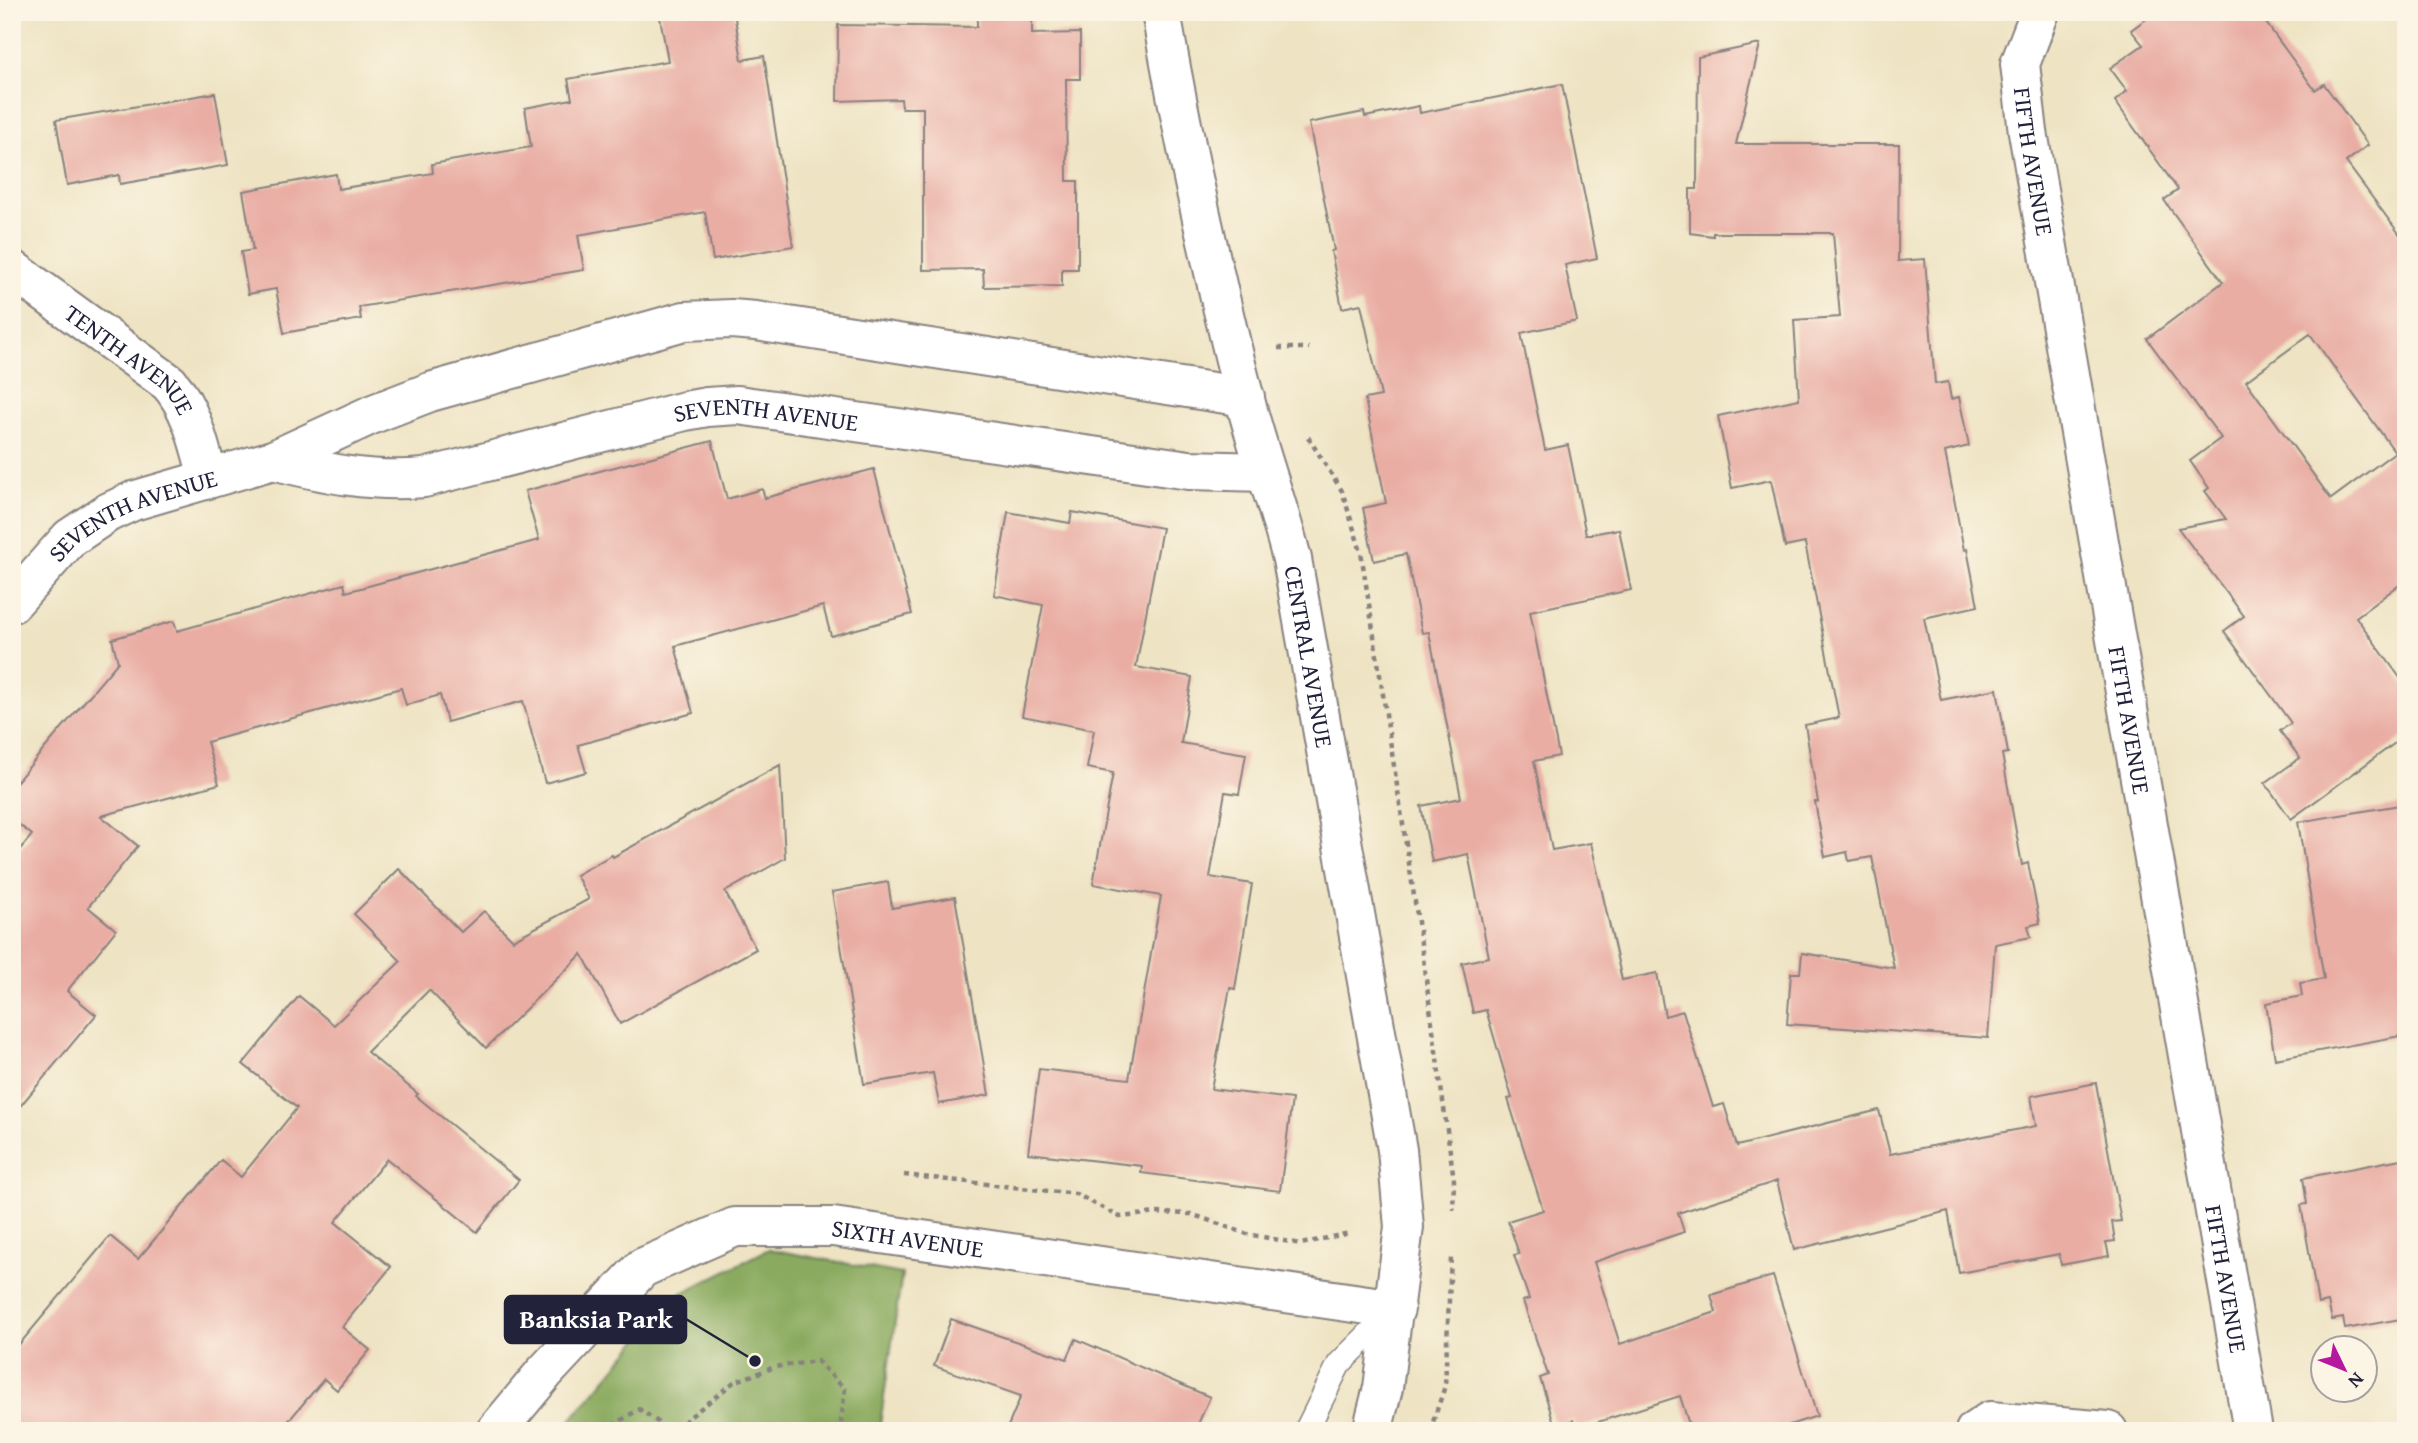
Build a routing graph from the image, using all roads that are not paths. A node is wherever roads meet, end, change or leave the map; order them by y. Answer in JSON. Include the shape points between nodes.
{"nodes":[{"id":1,"x":1161,"y":12,"type":"edge"},
{"id":2,"x":2039,"y":12,"type":"edge"},
{"id":3,"x":12,"y":269,"type":"edge"},
{"id":4,"x":1245,"y":397,"type":"junction"},
{"id":5,"x":273,"y":460,"type":"junction"},
{"id":6,"x":1265,"y":472,"type":"junction"},
{"id":7,"x":208,"y":477,"type":"junction"},
{"id":8,"x":12,"y":603,"type":"edge"},
{"id":9,"x":1395,"y":1309,"type":"junction"},
{"id":10,"x":496,"y":1431,"type":"edge"},
{"id":11,"x":1306,"y":1431,"type":"edge"},
{"id":12,"x":1372,"y":1431,"type":"edge"},
{"id":13,"x":1975,"y":1431,"type":"edge"},
{"id":14,"x":2108,"y":1431,"type":"edge"},
{"id":15,"x":2253,"y":1431,"type":"edge"}],
"edges":[{"from":1,"to":4,"type":"street","name":"CENTRAL AVENUE","via":[[1190,170]]},
{"from":2,"to":15,"type":"street","name":"FIFTH AVENUE","via":[[2020,64],[2028,132]]},
{"from":3,"to":7,"type":"street","name":"TENTH AVENUE","via":[[169,383],[189,415]]},
{"from":4,"to":5,"type":"street","name":"SEVENTH AVENUE","via":[[755,321],[699,318],[430,392]]},
{"from":4,"to":6,"type":"street","name":"CENTRAL AVENUE"},
{"from":5,"to":6,"type":"street","name":"SEVENTH AVENUE","via":[[348,477],[424,478],[685,411],[738,405],[1189,470]]},
{"from":5,"to":7,"type":"street","name":"SEVENTH AVENUE"},
{"from":6,"to":9,"type":"street","name":"CENTRAL AVENUE","via":[[1292,559],[1397,1150],[1404,1227]]},
{"from":7,"to":8,"type":"street","name":"SEVENTH AVENUE","via":[[133,501],[97,519],[70,538]]},
{"from":9,"to":10,"type":"street","name":"SIXTH AVENUE","via":[[833,1227],[735,1227],[642,1268],[545,1371]]},
{"from":9,"to":11,"type":"lane","via":[[1339,1364]]},
{"from":9,"to":12,"type":"street","name":"CENTRAL AVENUE"},
{"from":13,"to":14,"type":"street","via":[[1990,1421]]}]}
